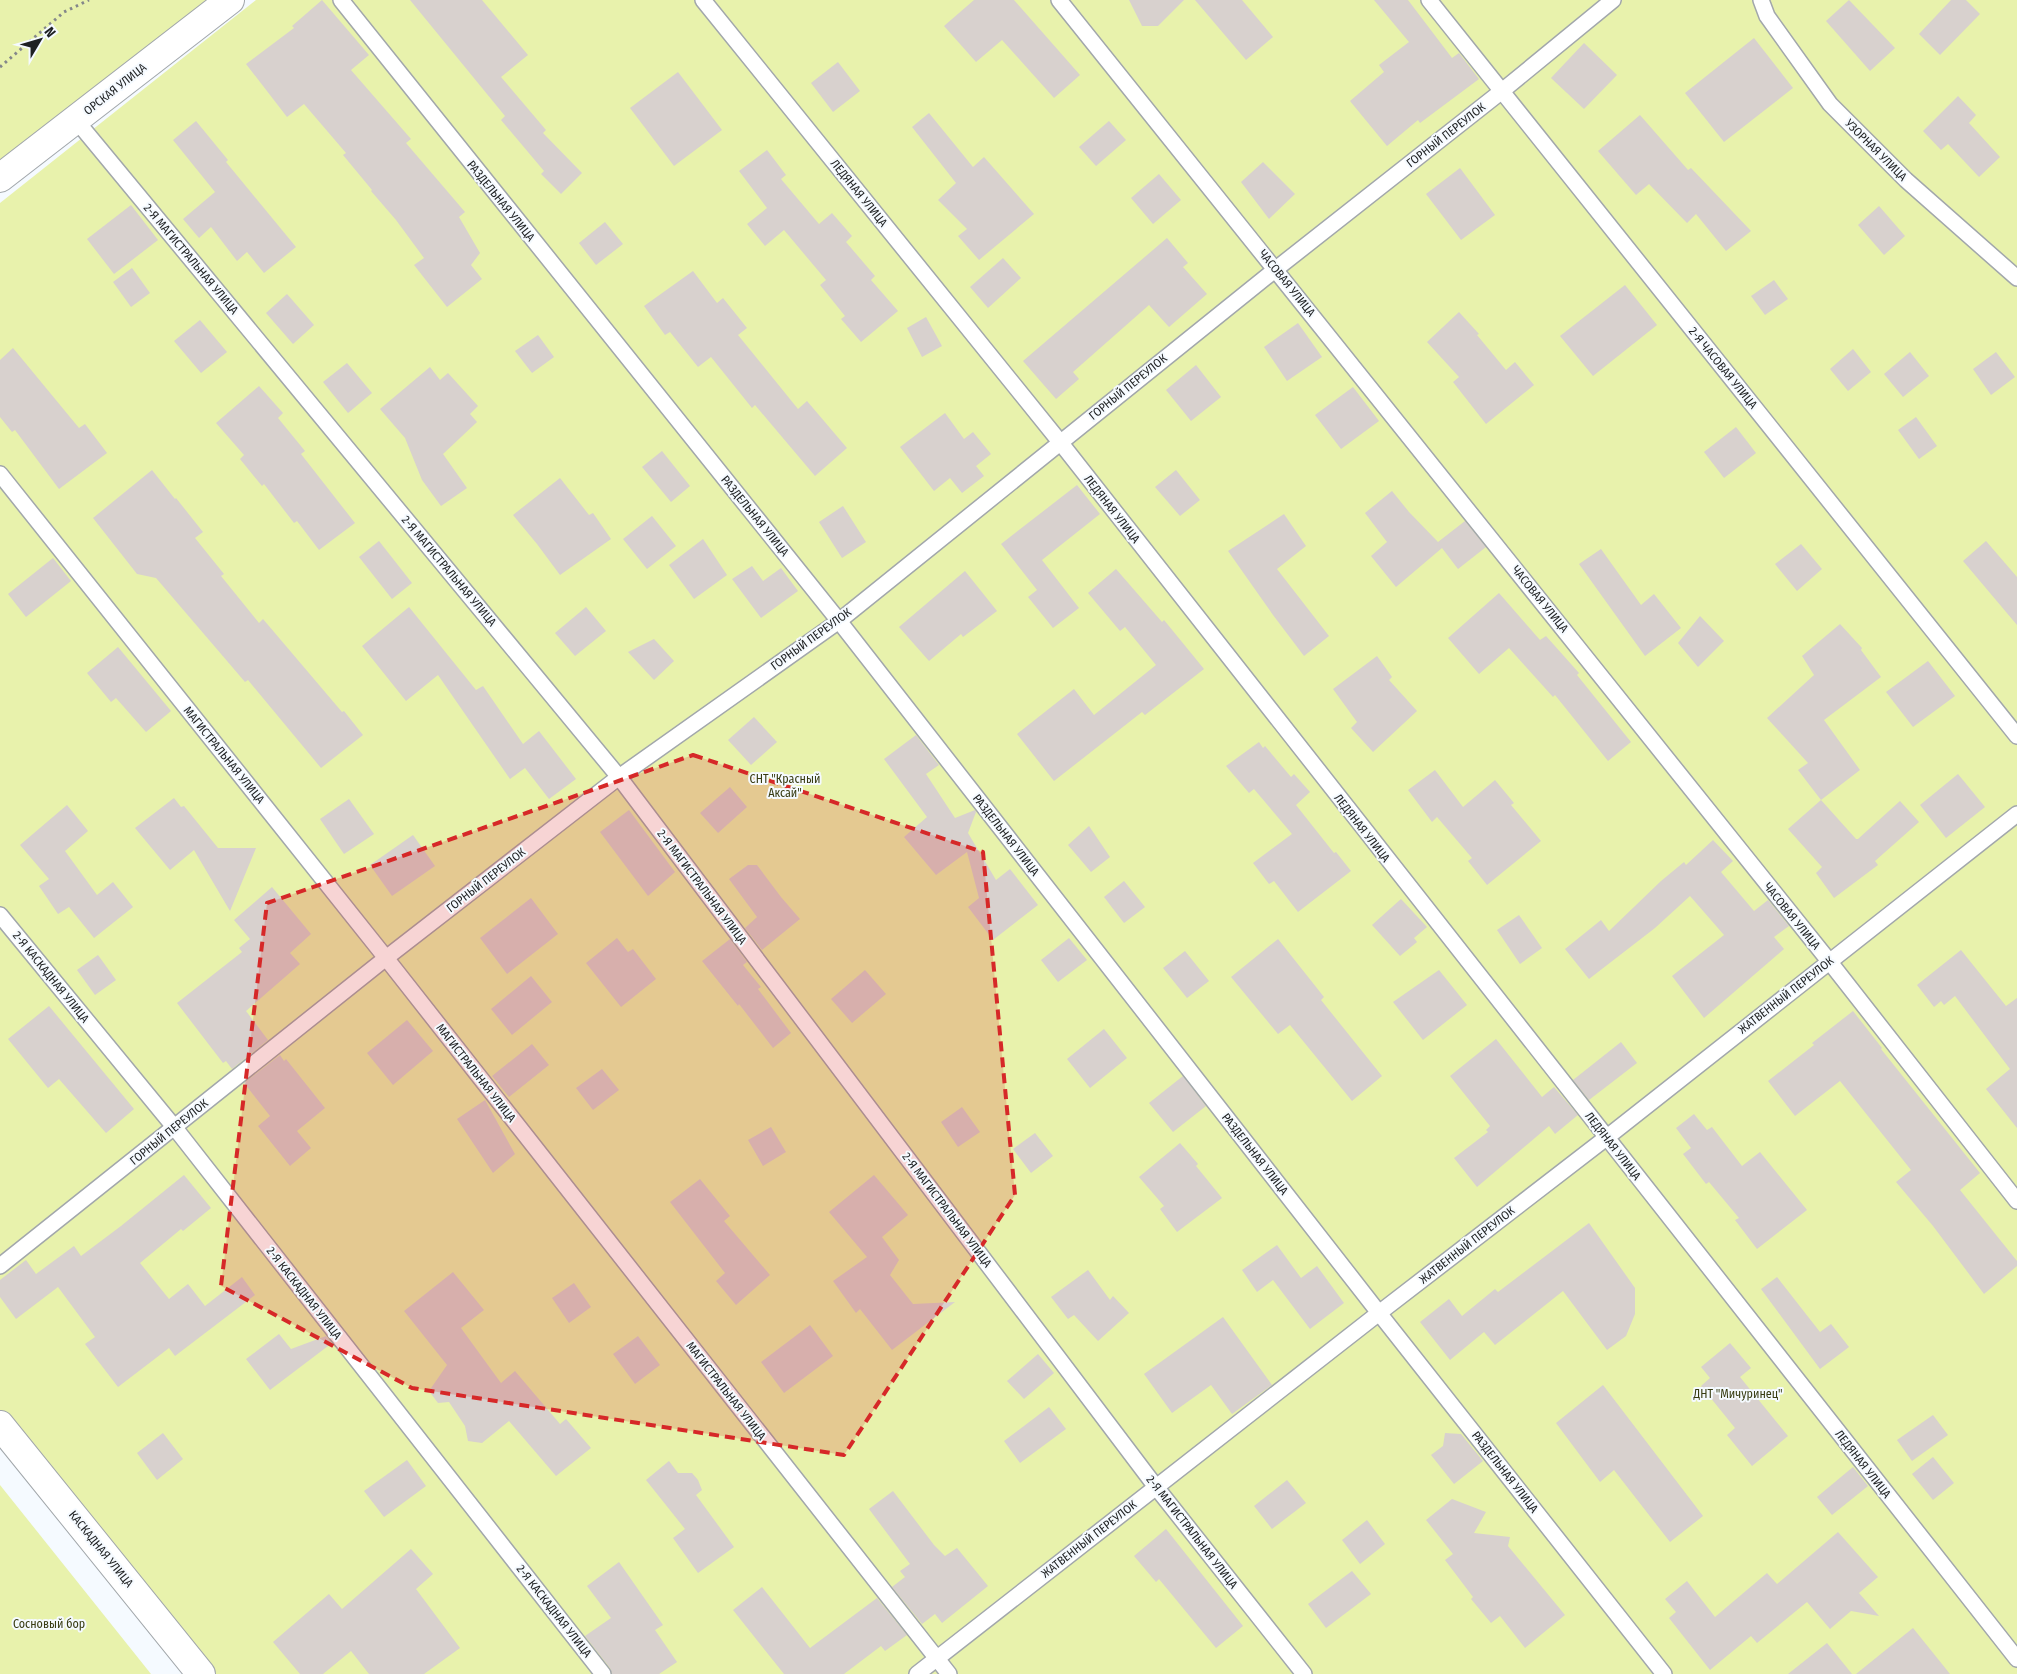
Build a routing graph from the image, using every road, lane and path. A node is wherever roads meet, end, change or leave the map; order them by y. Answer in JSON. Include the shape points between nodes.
{"nodes":[{"id":1,"x":89,"y":0,"type":"edge"},
{"id":2,"x":230,"y":0,"type":"edge"},
{"id":3,"x":341,"y":0,"type":"edge"},
{"id":4,"x":703,"y":0,"type":"edge"},
{"id":5,"x":1059,"y":0,"type":"edge"},
{"id":6,"x":1429,"y":0,"type":"edge"},
{"id":7,"x":1613,"y":0,"type":"edge"},
{"id":8,"x":1760,"y":0,"type":"edge"},
{"id":9,"x":0,"y":67,"type":"edge"},
{"id":10,"x":1502,"y":91,"type":"junction"},
{"id":11,"x":75,"y":119,"type":"junction"},
{"id":12,"x":0,"y":178,"type":"edge"},
{"id":13,"x":1276,"y":269,"type":"junction"},
{"id":14,"x":2017,"y":278,"type":"edge"},
{"id":15,"x":1060,"y":442,"type":"junction"},
{"id":16,"x":0,"y":474,"type":"edge"},
{"id":17,"x":839,"y":621,"type":"junction"},
{"id":18,"x":2017,"y":736,"type":"edge"},
{"id":19,"x":619,"y":777,"type":"junction"},
{"id":20,"x":2017,"y":814,"type":"edge"},
{"id":21,"x":0,"y":915,"type":"edge"},
{"id":22,"x":386,"y":958,"type":"junction"},
{"id":23,"x":1829,"y":961,"type":"junction"},
{"id":24,"x":175,"y":1128,"type":"junction"},
{"id":25,"x":1606,"y":1138,"type":"junction"},
{"id":26,"x":2017,"y":1201,"type":"edge"},
{"id":27,"x":0,"y":1266,"type":"edge"},
{"id":28,"x":1379,"y":1313,"type":"junction"},
{"id":29,"x":0,"y":1425,"type":"edge"},
{"id":30,"x":1156,"y":1486,"type":"junction"},
{"id":31,"x":937,"y":1658,"type":"junction"},
{"id":32,"x":2017,"y":1659,"type":"edge"},
{"id":33,"x":201,"y":1674,"type":"edge"},
{"id":34,"x":603,"y":1674,"type":"edge"},
{"id":35,"x":917,"y":1674,"type":"edge"},
{"id":36,"x":949,"y":1674,"type":"edge"},
{"id":37,"x":1304,"y":1674,"type":"edge"},
{"id":38,"x":1664,"y":1674,"type":"edge"}],
"edges":[{"from":1,"to":9,"type":"path","via":[[64,12]]},
{"from":2,"to":11,"type":"street","name":"ОРСКАЯ УЛИЦА"},
{"from":3,"to":17,"type":"lane","name":"РАЗДЕЛЬНАЯ УЛИЦА"},
{"from":4,"to":15,"type":"lane","name":"ЛЕДЯНАЯ УЛИЦА"},
{"from":5,"to":13,"type":"lane","name":"ЧАСОВАЯ УЛИЦА"},
{"from":6,"to":10,"type":"lane","name":"2-Я ЧАСОВАЯ УЛИЦА"},
{"from":7,"to":10,"type":"lane","name":"ГОРНЫЙ ПЕРЕУЛОК"},
{"from":8,"to":14,"type":"lane","name":"УЗОРНАЯ УЛИЦА","via":[[1767,16],[1830,104],[1906,180]]},
{"from":10,"to":13,"type":"lane","name":"ГОРНЫЙ ПЕРЕУЛОК"},
{"from":10,"to":18,"type":"lane","name":"2-Я ЧАСОВАЯ УЛИЦА"},
{"from":11,"to":12,"type":"street","name":"ОРСКАЯ УЛИЦА"},
{"from":11,"to":19,"type":"lane","name":"2-Я МАГИСТРАЛЬНАЯ УЛИЦА"},
{"from":13,"to":15,"type":"lane","name":"ГОРНЫЙ ПЕРЕУЛОК"},
{"from":13,"to":23,"type":"lane","name":"ЧАСОВАЯ УЛИЦА"},
{"from":15,"to":17,"type":"lane","name":"ГОРНЫЙ ПЕРЕУЛОК"},
{"from":15,"to":25,"type":"lane","name":"ЛЕДЯНАЯ УЛИЦА"},
{"from":16,"to":22,"type":"lane","name":"МАГИСТРАЛЬНАЯ УЛИЦА"},
{"from":17,"to":19,"type":"lane","name":"ГОРНЫЙ ПЕРЕУЛОК"},
{"from":17,"to":28,"type":"lane","name":"РАЗДЕЛЬНАЯ УЛИЦА"},
{"from":19,"to":22,"type":"lane","name":"ГОРНЫЙ ПЕРЕУЛОК"},
{"from":19,"to":30,"type":"lane","name":"2-Я МАГИСТРАЛЬНАЯ УЛИЦА"},
{"from":20,"to":23,"type":"lane","name":"ЖАТВЕННЫЙ ПЕРЕУЛОК"},
{"from":21,"to":24,"type":"lane","name":"2-Я КАСКАДНАЯ УЛИЦА"},
{"from":22,"to":24,"type":"lane","name":"ГОРНЫЙ ПЕРЕУЛОК"},
{"from":22,"to":31,"type":"lane","name":"МАГИСТРАЛЬНАЯ УЛИЦА"},
{"from":23,"to":25,"type":"lane","name":"ЖАТВЕННЫЙ ПЕРЕУЛОК"},
{"from":23,"to":26,"type":"lane","name":"ЧАСОВАЯ УЛИЦА"},
{"from":24,"to":27,"type":"lane","name":"ГОРНЫЙ ПЕРЕУЛОК"},
{"from":24,"to":34,"type":"lane","name":"2-Я КАСКАДНАЯ УЛИЦА"},
{"from":25,"to":28,"type":"lane","name":"ЖАТВЕННЫЙ ПЕРЕУЛОК"},
{"from":25,"to":32,"type":"lane","name":"ЛЕДЯНАЯ УЛИЦА"},
{"from":28,"to":30,"type":"lane","name":"ЖАТВЕННЫЙ ПЕРЕУЛОК"},
{"from":28,"to":38,"type":"lane","name":"РАЗДЕЛЬНАЯ УЛИЦА"},
{"from":29,"to":33,"type":"street","name":"КАСКАДНАЯ УЛИЦА"},
{"from":30,"to":31,"type":"lane","name":"ЖАТВЕННЫЙ ПЕРЕУЛОК"},
{"from":30,"to":37,"type":"lane","name":"2-Я МАГИСТРАЛЬНАЯ УЛИЦА"},
{"from":31,"to":35,"type":"lane","name":"ЖАТВЕННЫЙ ПЕРЕУЛОК"},
{"from":31,"to":36,"type":"lane","name":"МАГИСТРАЛЬНАЯ УЛИЦА"}]}
